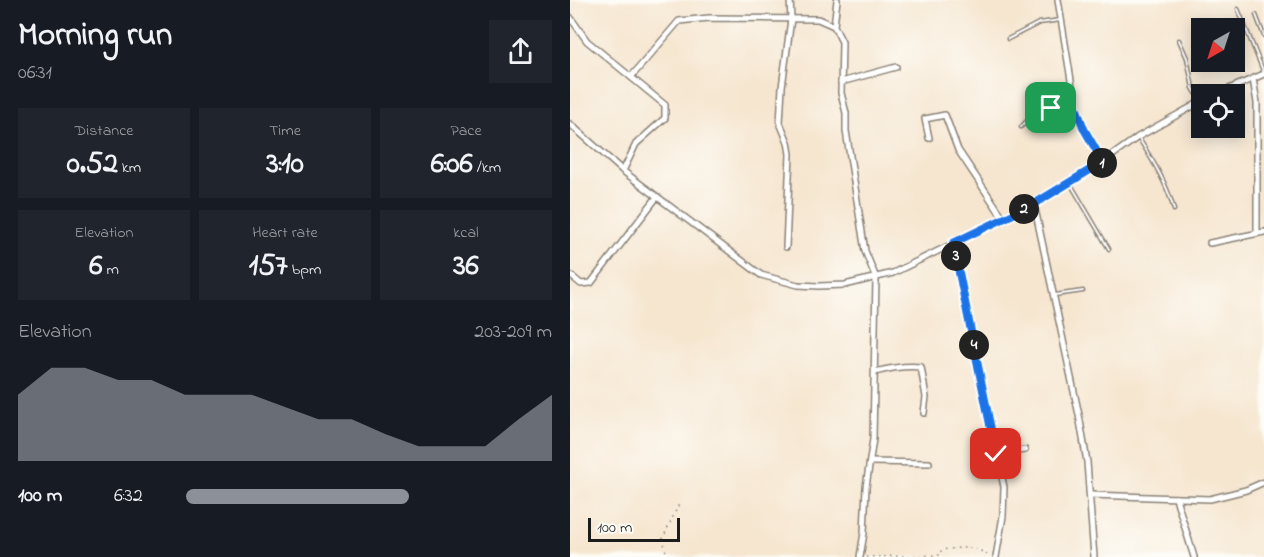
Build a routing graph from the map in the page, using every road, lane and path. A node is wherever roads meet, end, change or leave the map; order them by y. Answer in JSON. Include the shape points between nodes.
{"nodes":[{"id":1,"x":790,"y":0,"type":"edge"},
{"id":2,"x":837,"y":0,"type":"edge"},
{"id":3,"x":1058,"y":0,"type":"edge"},
{"id":4,"x":1238,"y":9,"type":"dead end"},
{"id":5,"x":1256,"y":15,"type":"dead end"},
{"id":6,"x":570,"y":17,"type":"edge"},
{"id":7,"x":791,"y":19,"type":"junction"},
{"id":8,"x":1061,"y":20,"type":"junction"},
{"id":9,"x":834,"y":26,"type":"junction"},
{"id":10,"x":1264,"y":36,"type":"edge"},
{"id":11,"x":1008,"y":39,"type":"dead end"},
{"id":12,"x":1179,"y":40,"type":"dead end"},
{"id":13,"x":896,"y":68,"type":"dead end"},
{"id":14,"x":1264,"y":74,"type":"edge"},
{"id":15,"x":631,"y":77,"type":"junction"},
{"id":16,"x":1253,"y":79,"type":"junction"},
{"id":17,"x":842,"y":82,"type":"junction"},
{"id":18,"x":1191,"y":84,"type":"edge"},
{"id":19,"x":1241,"y":84,"type":"edge"},
{"id":20,"x":1074,"y":102,"type":"junction"},
{"id":21,"x":1191,"y":107,"type":"edge"},
{"id":22,"x":570,"y":124,"type":"edge"},
{"id":23,"x":1021,"y":127,"type":"dead end"},
{"id":24,"x":1138,"y":137,"type":"junction"},
{"id":25,"x":929,"y":138,"type":"dead end"},
{"id":26,"x":1103,"y":162,"type":"junction"},
{"id":27,"x":623,"y":171,"type":"junction"},
{"id":28,"x":1070,"y":183,"type":"junction"},
{"id":29,"x":657,"y":197,"type":"junction"},
{"id":30,"x":1034,"y":204,"type":"junction"},
{"id":31,"x":1174,"y":210,"type":"dead end"},
{"id":32,"x":1004,"y":219,"type":"junction"},
{"id":33,"x":1264,"y":232,"type":"edge"},
{"id":34,"x":1257,"y":233,"type":"junction"},
{"id":35,"x":953,"y":243,"type":"junction"},
{"id":36,"x":1210,"y":243,"type":"dead end"},
{"id":37,"x":786,"y":247,"type":"dead end"},
{"id":38,"x":1109,"y":249,"type":"dead end"},
{"id":39,"x":570,"y":275,"type":"edge"},
{"id":40,"x":876,"y":278,"type":"junction"},
{"id":41,"x":1083,"y":291,"type":"dead end"},
{"id":42,"x":1052,"y":296,"type":"junction"},
{"id":43,"x":874,"y":372,"type":"junction"},
{"id":44,"x":924,"y":413,"type":"dead end"},
{"id":45,"x":1025,"y":450,"type":"dead end"},
{"id":46,"x":996,"y":454,"type":"junction"},
{"id":47,"x":870,"y":462,"type":"junction"},
{"id":48,"x":929,"y":463,"type":"dead end"},
{"id":49,"x":1264,"y":482,"type":"edge"},
{"id":50,"x":1090,"y":495,"type":"junction"},
{"id":51,"x":1176,"y":498,"type":"junction"},
{"id":52,"x":679,"y":504,"type":"dead end"},
{"id":53,"x":667,"y":557,"type":"edge"},
{"id":54,"x":861,"y":557,"type":"edge"},
{"id":55,"x":994,"y":557,"type":"edge"},
{"id":56,"x":1094,"y":557,"type":"edge"},
{"id":57,"x":1194,"y":557,"type":"edge"}],
"edges":[{"from":1,"to":7,"type":"street"},
{"from":2,"to":9,"type":"street"},
{"from":3,"to":8,"type":"street"},
{"from":4,"to":14,"type":"lane"},
{"from":5,"to":10,"type":"lane"},
{"from":6,"to":15,"type":"street","via":[[587,40]]},
{"from":7,"to":9,"type":"street","via":[[818,19]]},
{"from":7,"to":15,"type":"street","via":[[679,21]]},
{"from":7,"to":37,"type":"street","via":[[780,123],[790,154]]},
{"from":8,"to":11,"type":"lane","via":[[1039,24]]},
{"from":8,"to":20,"type":"street"},
{"from":9,"to":17,"type":"street","via":[[842,42]]},
{"from":12,"to":18,"type":"lane"},
{"from":13,"to":17,"type":"street"},
{"from":14,"to":16,"type":"street"},
{"from":15,"to":27,"type":"street","via":[[665,105],[665,118],[636,144]]},
{"from":16,"to":19,"type":"street"},
{"from":16,"to":34,"type":"street","via":[[1257,103]]},
{"from":17,"to":40,"type":"street","via":[[865,251]]},
{"from":20,"to":23,"type":"lane","via":[[1035,115]]},
{"from":20,"to":26,"type":"street"},
{"from":21,"to":24,"type":"street"},
{"from":22,"to":27,"type":"street"},
{"from":24,"to":26,"type":"street"},
{"from":24,"to":31,"type":"lane","via":[[1160,172]]},
{"from":25,"to":32,"type":"street","via":[[925,119],[945,115],[958,150]]},
{"from":26,"to":28,"type":"street"},
{"from":27,"to":29,"type":"street"},
{"from":28,"to":30,"type":"street"},
{"from":28,"to":38,"type":"lane"},
{"from":29,"to":39,"type":"street","via":[[591,283],[581,284]]},
{"from":29,"to":40,"type":"street","via":[[761,275],[819,286]]},
{"from":30,"to":32,"type":"street"},
{"from":30,"to":42,"type":"street"},
{"from":32,"to":35,"type":"street"},
{"from":33,"to":34,"type":"street"},
{"from":34,"to":36,"type":"street"},
{"from":35,"to":40,"type":"street"},
{"from":35,"to":46,"type":"street"},
{"from":40,"to":43,"type":"street"},
{"from":41,"to":42,"type":"lane"},
{"from":42,"to":50,"type":"street","via":[[1079,415]]},
{"from":43,"to":44,"type":"street","via":[[921,367],[926,397]]},
{"from":43,"to":47,"type":"street"},
{"from":45,"to":46,"type":"street"},
{"from":46,"to":55,"type":"street","via":[[1004,487],[1003,516]]},
{"from":47,"to":48,"type":"street"},
{"from":47,"to":54,"type":"street"},
{"from":49,"to":51,"type":"street","via":[[1210,499]]},
{"from":50,"to":51,"type":"street"},
{"from":50,"to":56,"type":"street"},
{"from":51,"to":57,"type":"street"},
{"from":52,"to":53,"type":"path","via":[[663,538]]},
{"from":54,"to":55,"type":"path","via":[[941,555],[941,550],[964,548],[982,550]]}]}
